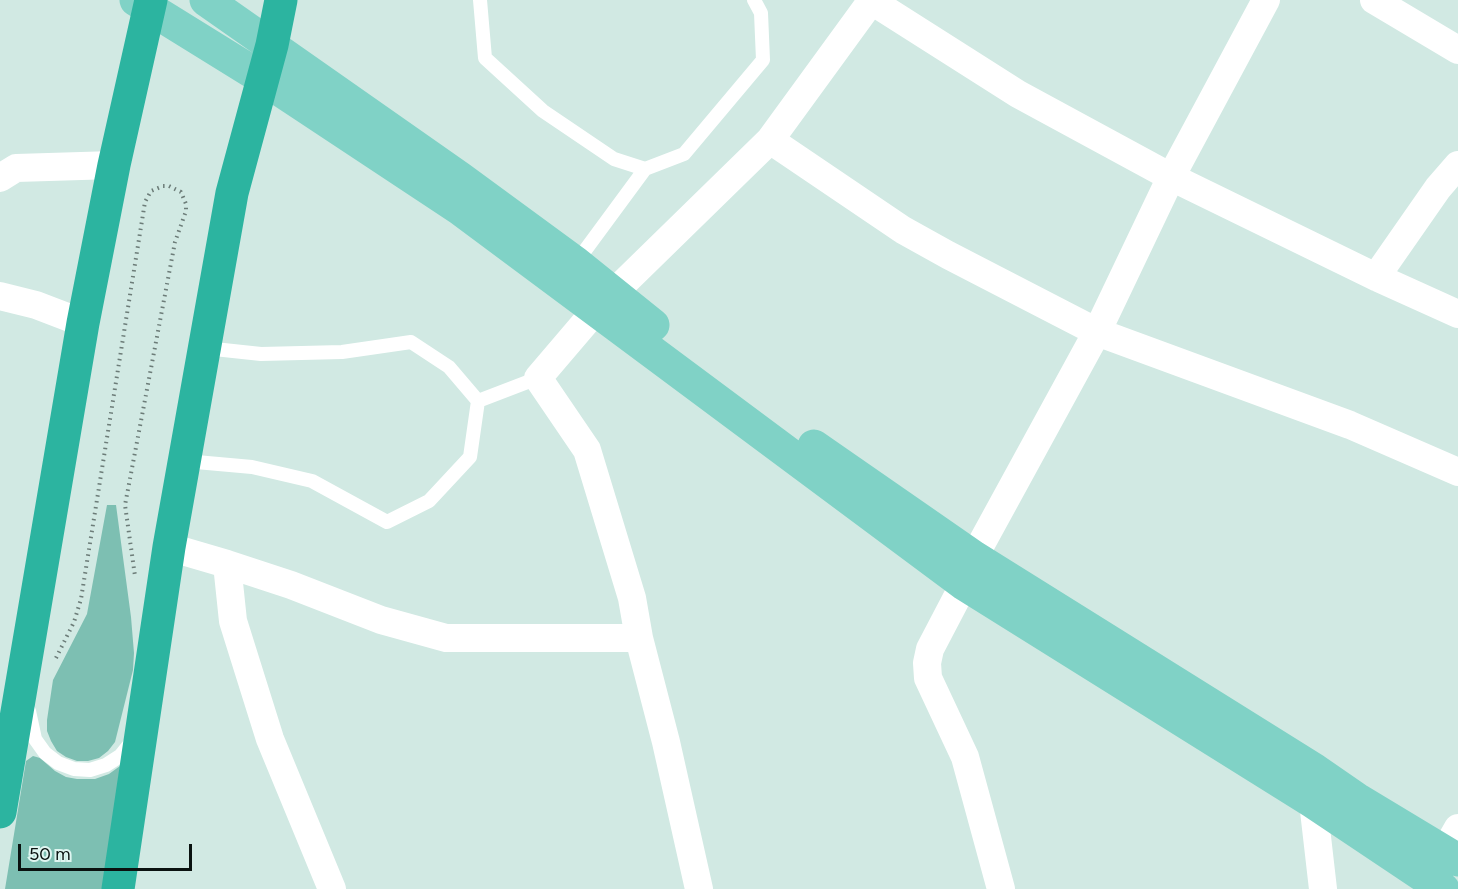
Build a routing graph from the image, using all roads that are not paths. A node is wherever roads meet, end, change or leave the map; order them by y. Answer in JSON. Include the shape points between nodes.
{"nodes":[{"id":1,"x":206,"y":0,"type":"edge"},
{"id":2,"x":281,"y":0,"type":"edge"},
{"id":3,"x":480,"y":0,"type":"edge"},
{"id":4,"x":754,"y":0,"type":"edge"},
{"id":5,"x":871,"y":0,"type":"edge"},
{"id":6,"x":1266,"y":0,"type":"edge"},
{"id":7,"x":1374,"y":0,"type":"edge"},
{"id":8,"x":146,"y":3,"type":"edge"},
{"id":9,"x":272,"y":45,"type":"junction"},
{"id":10,"x":1458,"y":50,"type":"edge"},
{"id":11,"x":262,"y":78,"type":"junction"},
{"id":12,"x":770,"y":140,"type":"junction"},
{"id":13,"x":114,"y":165,"type":"junction"},
{"id":14,"x":1458,"y":165,"type":"edge"},
{"id":15,"x":645,"y":169,"type":"junction"},
{"id":16,"x":1171,"y":177,"type":"junction"},
{"id":17,"x":0,"y":178,"type":"edge"},
{"id":18,"x":567,"y":273,"type":"junction"},
{"id":19,"x":1376,"y":277,"type":"junction"},
{"id":20,"x":0,"y":296,"type":"edge"},
{"id":21,"x":604,"y":302,"type":"junction"},
{"id":22,"x":1458,"y":314,"type":"edge"},
{"id":23,"x":83,"y":323,"type":"junction"},
{"id":24,"x":1097,"y":332,"type":"junction"},
{"id":25,"x":205,"y":348,"type":"junction"},
{"id":26,"x":538,"y":378,"type":"junction"},
{"id":27,"x":478,"y":401,"type":"junction"},
{"id":28,"x":184,"y":461,"type":"junction"},
{"id":29,"x":1458,"y":472,"type":"edge"},
{"id":30,"x":169,"y":547,"type":"junction"},
{"id":31,"x":227,"y":564,"type":"junction"},
{"id":32,"x":969,"y":571,"type":"junction"},
{"id":33,"x":639,"y":638,"type":"junction"},
{"id":34,"x":40,"y":661,"type":"junction"},
{"id":35,"x":144,"y":716,"type":"junction"},
{"id":36,"x":1315,"y":770,"type":"junction"},
{"id":37,"x":1313,"y":802,"type":"junction"},
{"id":38,"x":0,"y":812,"type":"edge"},
{"id":39,"x":1453,"y":846,"type":"edge"},
{"id":40,"x":1436,"y":884,"type":"edge"},
{"id":41,"x":118,"y":889,"type":"edge"},
{"id":42,"x":332,"y":889,"type":"edge"},
{"id":43,"x":699,"y":889,"type":"edge"},
{"id":44,"x":1001,"y":889,"type":"edge"},
{"id":45,"x":1323,"y":889,"type":"edge"}],
"edges":[{"from":1,"to":9,"type":"main road"},
{"from":2,"to":9,"type":"highway"},
{"from":3,"to":15,"type":"lane","via":[[485,58],[543,111],[614,159]]},
{"from":4,"to":15,"type":"lane","via":[[761,13],[763,60],[684,154]]},
{"from":5,"to":12,"type":"street"},
{"from":5,"to":16,"type":"street","via":[[1018,94]]},
{"from":6,"to":16,"type":"street"},
{"from":7,"to":10,"type":"street"},
{"from":8,"to":11,"type":"main road"},
{"from":8,"to":13,"type":"highway"},
{"from":9,"to":11,"type":"highway"},
{"from":9,"to":18,"type":"main road"},
{"from":11,"to":18,"type":"main road","via":[[460,209]]},
{"from":11,"to":25,"type":"highway","via":[[232,193]]},
{"from":12,"to":21,"type":"street"},
{"from":12,"to":24,"type":"street","via":[[903,230]]},
{"from":13,"to":17,"type":"street","via":[[16,168]]},
{"from":13,"to":23,"type":"highway"},
{"from":14,"to":19,"type":"street"},
{"from":15,"to":18,"type":"lane"},
{"from":16,"to":19,"type":"street"},
{"from":16,"to":24,"type":"street"},
{"from":18,"to":21,"type":"main road"},
{"from":19,"to":22,"type":"street"},
{"from":20,"to":23,"type":"street"},
{"from":21,"to":26,"type":"street"},
{"from":21,"to":32,"type":"main road"},
{"from":23,"to":34,"type":"highway"},
{"from":24,"to":29,"type":"street","via":[[1350,425]]},
{"from":24,"to":32,"type":"street"},
{"from":25,"to":27,"type":"lane","via":[[261,354],[342,352],[411,342],[449,368]]},
{"from":25,"to":28,"type":"highway"},
{"from":26,"to":27,"type":"lane"},
{"from":26,"to":33,"type":"street","via":[[587,450],[632,598]]},
{"from":27,"to":28,"type":"lane","via":[[470,457],[429,501],[387,522],[312,481],[252,466]]},
{"from":28,"to":30,"type":"highway"},
{"from":30,"to":31,"type":"street"},
{"from":30,"to":35,"type":"highway"},
{"from":31,"to":33,"type":"street","via":[[381,620],[446,638]]},
{"from":31,"to":42,"type":"street","via":[[233,621],[270,739]]},
{"from":32,"to":36,"type":"main road"},
{"from":32,"to":37,"type":"main road"},
{"from":32,"to":44,"type":"street","via":[[930,649],[928,678],[965,757]]},
{"from":33,"to":43,"type":"street"},
{"from":34,"to":35,"type":"lane","via":[[30,723],[35,739],[58,763],[82,770],[106,765],[130,744]]},
{"from":34,"to":38,"type":"highway"},
{"from":35,"to":41,"type":"highway"},
{"from":36,"to":37,"type":"street"},
{"from":36,"to":39,"type":"main road","via":[[1357,799]]},
{"from":37,"to":40,"type":"main road"},
{"from":37,"to":45,"type":"street"},
{"from":39,"to":40,"type":"street"}]}
